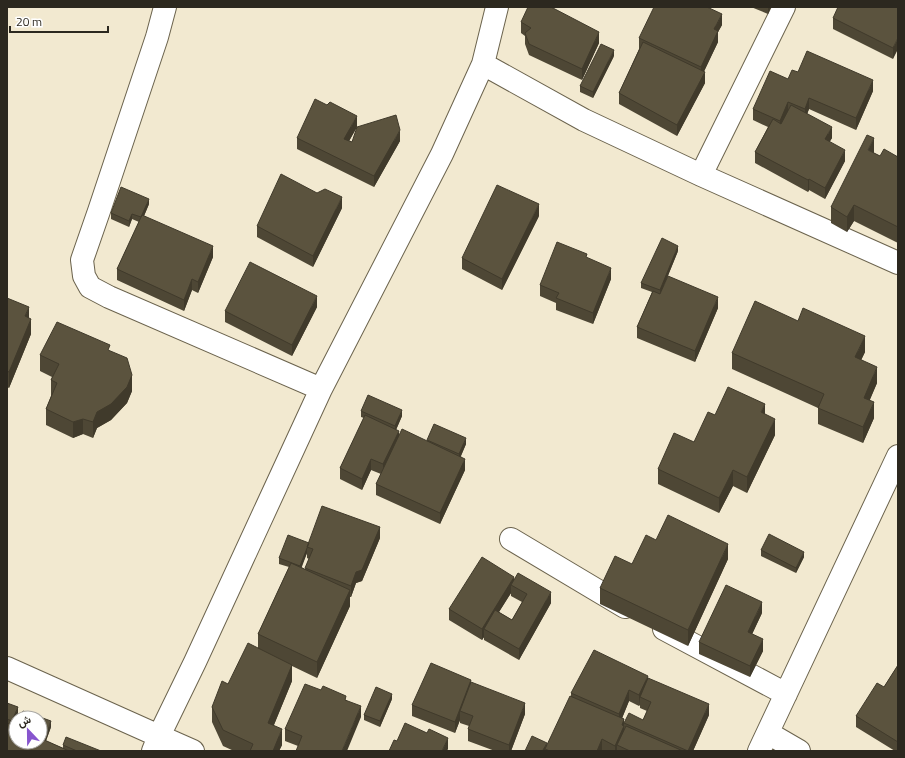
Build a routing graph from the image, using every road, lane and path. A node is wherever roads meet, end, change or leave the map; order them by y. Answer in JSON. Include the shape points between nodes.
{"nodes":[{"id":1,"x":165,"y":7,"type":"edge"},
{"id":2,"x":497,"y":7,"type":"edge"},
{"id":3,"x":784,"y":7,"type":"edge"},
{"id":4,"x":483,"y":64,"type":"junction"},
{"id":5,"x":701,"y":175,"type":"junction"},
{"id":6,"x":898,"y":263,"type":"edge"},
{"id":7,"x":322,"y":389,"type":"junction"},
{"id":8,"x":898,"y":456,"type":"edge"},
{"id":9,"x":511,"y":539,"type":"dead end"},
{"id":10,"x":7,"y":668,"type":"edge"},
{"id":11,"x":786,"y":694,"type":"junction"},
{"id":12,"x":764,"y":742,"type":"edge"},
{"id":13,"x":156,"y":743,"type":"edge"},
{"id":14,"x":193,"y":751,"type":"edge"},
{"id":15,"x":799,"y":751,"type":"edge"}],
"edges":[{"from":1,"to":7,"type":"street","via":[[82,260],[84,276],[90,287],[109,297]]},
{"from":2,"to":4,"type":"street"},
{"from":3,"to":5,"type":"street"},
{"from":4,"to":5,"type":"street","via":[[584,120]]},
{"from":4,"to":7,"type":"street","via":[[442,154]]},
{"from":5,"to":6,"type":"street"},
{"from":7,"to":13,"type":"street"},
{"from":8,"to":11,"type":"street"},
{"from":9,"to":11,"type":"street","via":[[638,615]]},
{"from":10,"to":13,"type":"street"},
{"from":11,"to":12,"type":"street"},
{"from":12,"to":15,"type":"street"},
{"from":13,"to":14,"type":"street"}]}
